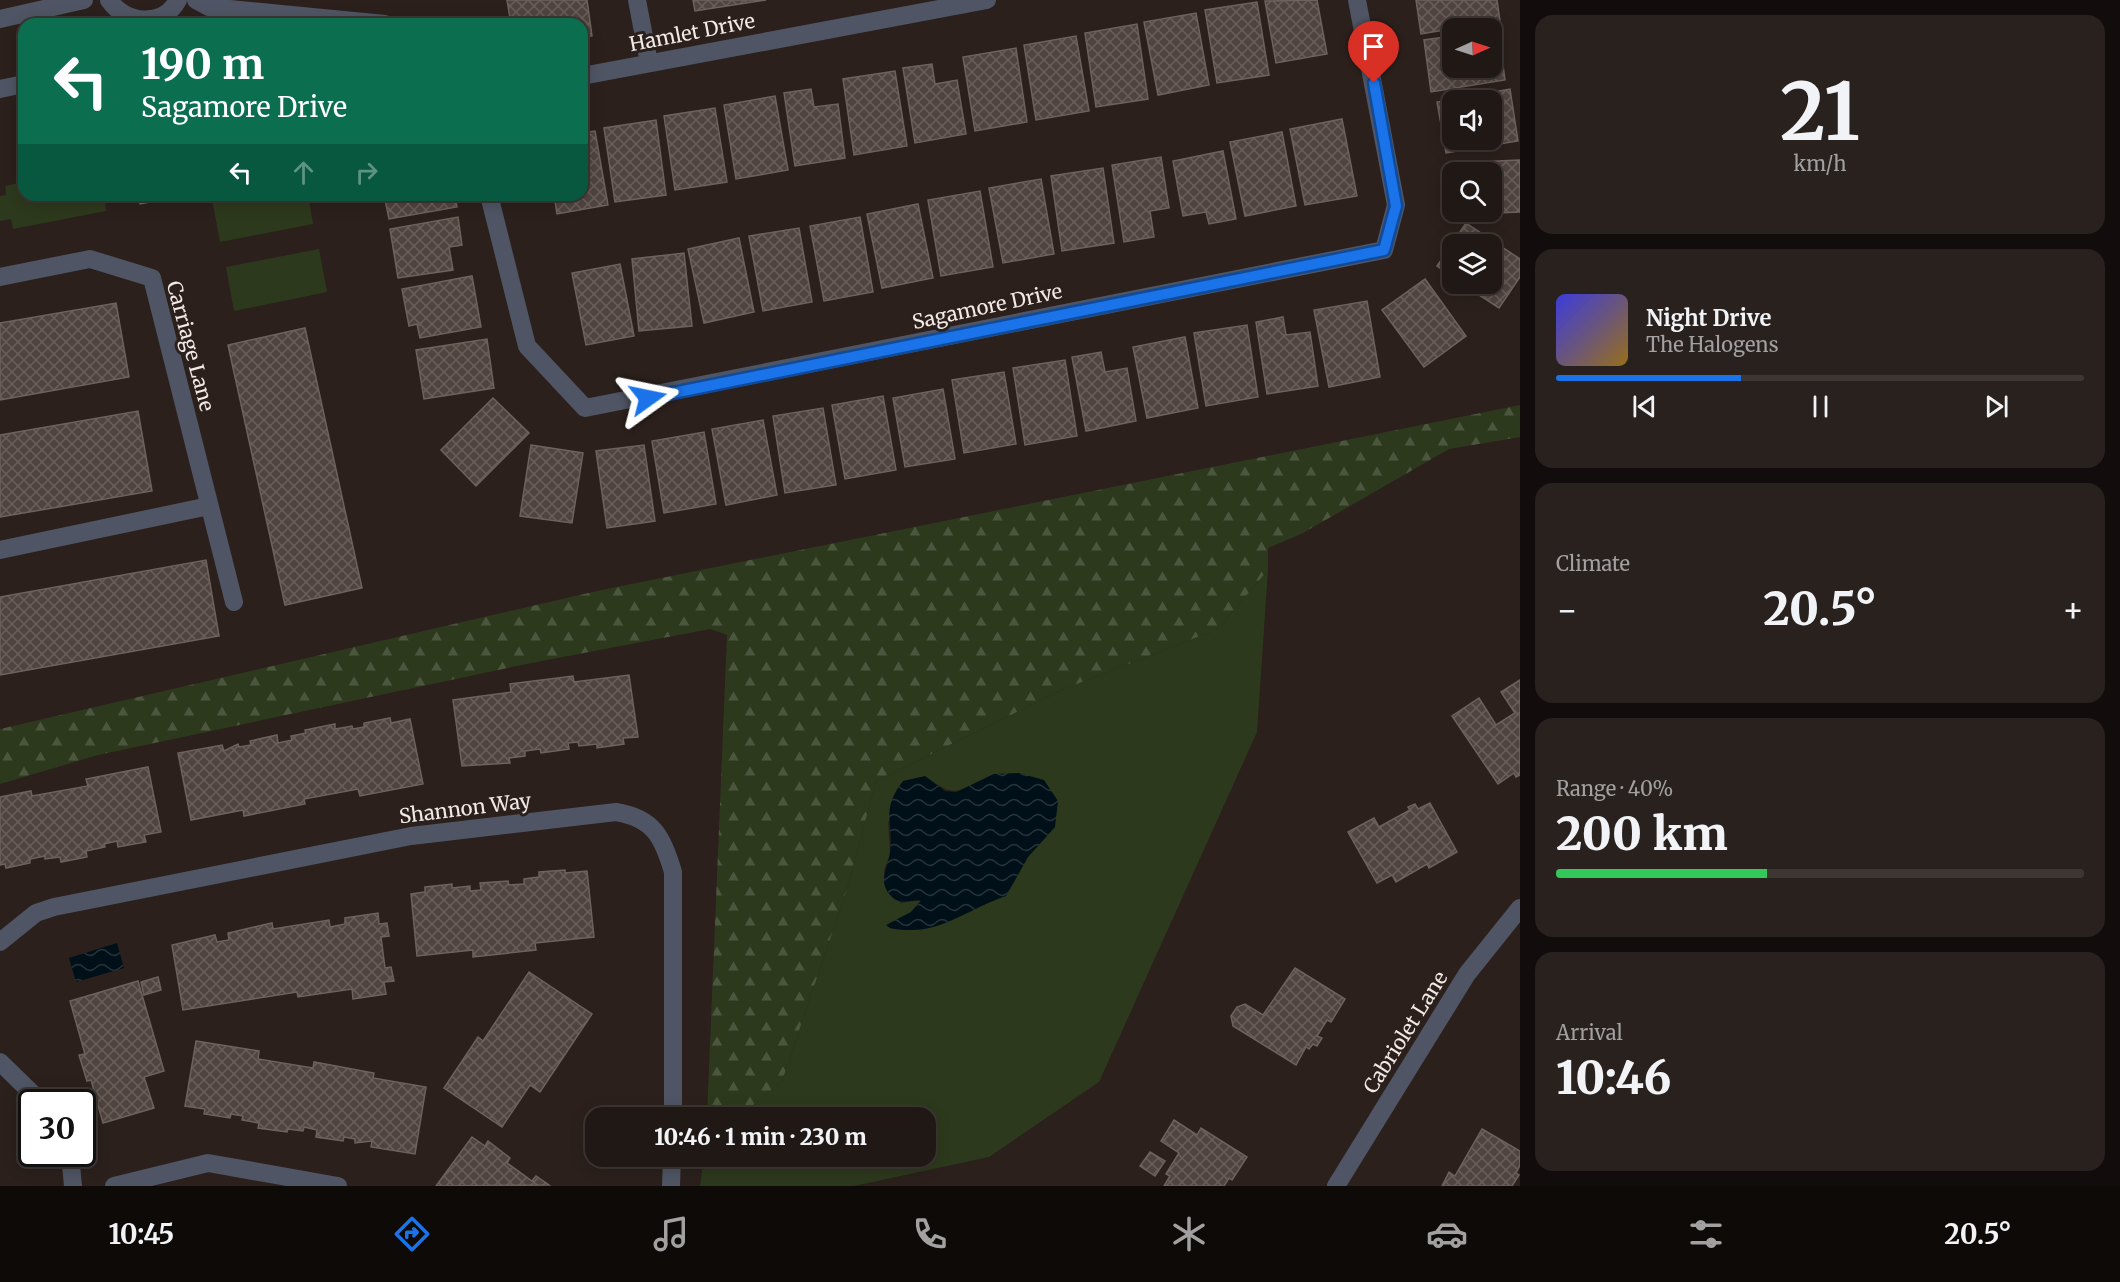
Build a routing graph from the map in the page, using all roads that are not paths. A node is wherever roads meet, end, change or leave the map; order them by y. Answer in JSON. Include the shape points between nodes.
{"nodes":[{"id":1,"x":84,"y":0,"type":"edge"},
{"id":2,"x":109,"y":0,"type":"edge"},
{"id":3,"x":178,"y":0,"type":"edge"},
{"id":4,"x":196,"y":0,"type":"edge"},
{"id":5,"x":636,"y":0,"type":"edge"},
{"id":6,"x":987,"y":0,"type":"edge"},
{"id":7,"x":1357,"y":0,"type":"edge"},
{"id":8,"x":951,"y":3,"type":"edge"},
{"id":9,"x":129,"y":18,"type":"edge"},
{"id":10,"x":154,"y":18,"type":"edge"},
{"id":11,"x":323,"y":18,"type":"edge"},
{"id":12,"x":0,"y":19,"type":"edge"},
{"id":13,"x":649,"y":63,"type":"junction"},
{"id":14,"x":588,"y":75,"type":"edge"},
{"id":15,"x":18,"y":85,"type":"edge"},
{"id":16,"x":0,"y":89,"type":"edge"},
{"id":17,"x":490,"y":201,"type":"edge"},
{"id":18,"x":0,"y":277,"type":"edge"},
{"id":19,"x":209,"y":506,"type":"junction"},
{"id":20,"x":0,"y":550,"type":"edge"},
{"id":21,"x":234,"y":602,"type":"dead end"},
{"id":22,"x":1520,"y":908,"type":"edge"},
{"id":23,"x":0,"y":942,"type":"edge"},
{"id":24,"x":0,"y":1062,"type":"edge"},
{"id":25,"x":28,"y":1089,"type":"edge"},
{"id":26,"x":673,"y":1107,"type":"edge"},
{"id":27,"x":72,"y":1167,"type":"edge"},
{"id":28,"x":672,"y":1167,"type":"edge"},
{"id":29,"x":74,"y":1186,"type":"edge"},
{"id":30,"x":114,"y":1186,"type":"edge"},
{"id":31,"x":338,"y":1186,"type":"edge"},
{"id":32,"x":671,"y":1186,"type":"edge"},
{"id":33,"x":1336,"y":1186,"type":"edge"}],
"edges":[{"from":1,"to":12,"type":"street"},
{"from":2,"to":9,"type":"street"},
{"from":3,"to":10,"type":"street"},
{"from":4,"to":11,"type":"street","via":[[209,7]]},
{"from":5,"to":13,"type":"street"},
{"from":6,"to":8,"type":"street","name":"Hamlet Drive"},
{"from":7,"to":17,"type":"street","name":"Sagamore Drive","via":[[1396,206],[1384,250],[585,408],[527,346]]},
{"from":8,"to":13,"type":"street","name":"Hamlet Drive"},
{"from":13,"to":14,"type":"street","name":"Hamlet Drive"},
{"from":15,"to":16,"type":"street"},
{"from":18,"to":19,"type":"street","name":"Carriage Lane","via":[[90,259],[152,278]]},
{"from":19,"to":20,"type":"street"},
{"from":19,"to":21,"type":"street","name":"Carriage Lane"},
{"from":22,"to":33,"type":"street","name":"Cabriolet Lane","via":[[1467,974]]},
{"from":23,"to":26,"type":"street","name":"Shannon Way","via":[[36,913],[54,907],[411,836],[616,812],[632,814],[645,821],[664,842],[674,873]]},
{"from":24,"to":25,"type":"street"},
{"from":27,"to":29,"type":"street"},
{"from":28,"to":32,"type":"street"},
{"from":30,"to":31,"type":"street","via":[[208,1162]]}]}
